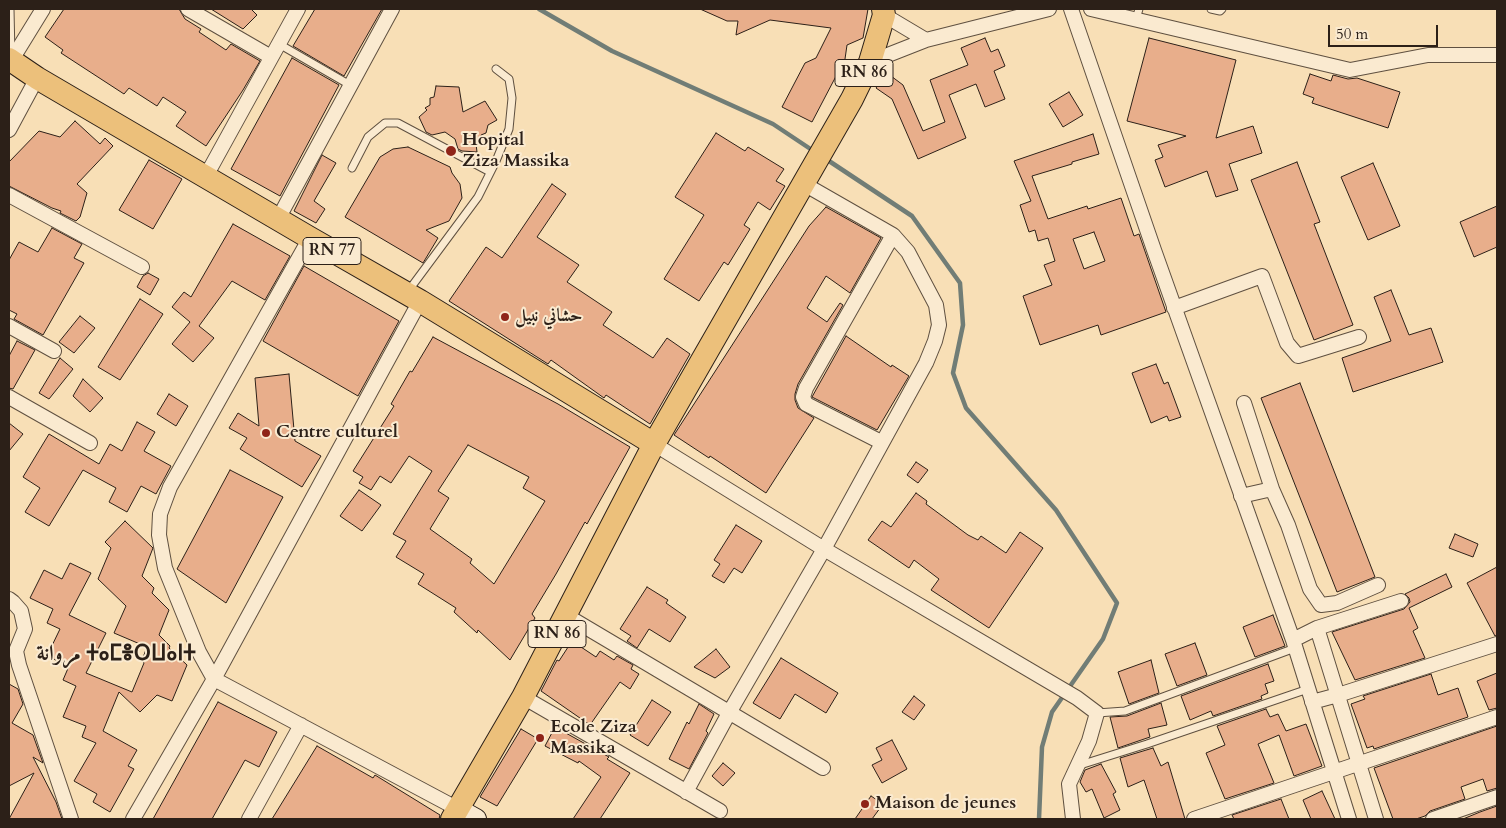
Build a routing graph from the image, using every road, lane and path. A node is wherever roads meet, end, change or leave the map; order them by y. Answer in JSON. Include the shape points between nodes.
{"nodes":[{"id":1,"x":10,"y":9,"type":"edge"},
{"id":2,"x":44,"y":9,"type":"edge"},
{"id":3,"x":188,"y":9,"type":"edge"},
{"id":4,"x":298,"y":9,"type":"edge"},
{"id":5,"x":392,"y":9,"type":"edge"},
{"id":6,"x":1049,"y":9,"type":"edge"},
{"id":7,"x":1071,"y":9,"type":"edge"},
{"id":8,"x":1091,"y":9,"type":"edge"},
{"id":9,"x":1211,"y":9,"type":"edge"},
{"id":10,"x":1222,"y":9,"type":"edge"},
{"id":11,"x":884,"y":12,"type":"edge"},
{"id":12,"x":1137,"y":12,"type":"edge"},
{"id":13,"x":926,"y":40,"type":"junction"},
{"id":14,"x":279,"y":44,"type":"junction"},
{"id":15,"x":1497,"y":55,"type":"edge"},
{"id":16,"x":271,"y":57,"type":"junction"},
{"id":17,"x":10,"y":60,"type":"edge"},
{"id":18,"x":870,"y":62,"type":"junction"},
{"id":19,"x":496,"y":70,"type":"dead end"},
{"id":20,"x":37,"y":78,"type":"junction"},
{"id":21,"x":350,"y":86,"type":"junction"},
{"id":22,"x":9,"y":130,"type":"edge"},
{"id":23,"x":352,"y":168,"type":"dead end"},
{"id":24,"x":490,"y":172,"type":"junction"},
{"id":25,"x":206,"y":176,"type":"junction"},
{"id":26,"x":804,"y":184,"type":"junction"},
{"id":27,"x":9,"y":195,"type":"edge"},
{"id":28,"x":278,"y":219,"type":"junction"},
{"id":29,"x":893,"y":235,"type":"junction"},
{"id":30,"x":310,"y":238,"type":"junction"},
{"id":31,"x":142,"y":267,"type":"dead end"},
{"id":32,"x":414,"y":297,"type":"junction"},
{"id":33,"x":1174,"y":308,"type":"junction"},
{"id":34,"x":9,"y":326,"type":"edge"},
{"id":35,"x":1359,"y":337,"type":"dead end"},
{"id":36,"x":54,"y":351,"type":"dead end"},
{"id":37,"x":9,"y":397,"type":"edge"},
{"id":38,"x":1244,"y":403,"type":"dead end"},
{"id":39,"x":881,"y":442,"type":"junction"},
{"id":40,"x":90,"y":444,"type":"dead end"},
{"id":41,"x":654,"y":444,"type":"junction"},
{"id":42,"x":1272,"y":489,"type":"junction"},
{"id":43,"x":1241,"y":496,"type":"junction"},
{"id":44,"x":824,"y":549,"type":"junction"},
{"id":45,"x":1378,"y":585,"type":"dead end"},
{"id":46,"x":9,"y":599,"type":"edge"},
{"id":47,"x":1401,"y":601,"type":"dead end"},
{"id":48,"x":567,"y":616,"type":"junction"},
{"id":49,"x":1317,"y":628,"type":"junction"},
{"id":50,"x":1294,"y":644,"type":"junction"},
{"id":51,"x":1497,"y":644,"type":"edge"},
{"id":52,"x":13,"y":654,"type":"edge"},
{"id":53,"x":214,"y":679,"type":"junction"},
{"id":54,"x":1310,"y":695,"type":"junction"},
{"id":55,"x":1338,"y":695,"type":"junction"},
{"id":56,"x":523,"y":697,"type":"junction"},
{"id":57,"x":730,"y":713,"type":"junction"},
{"id":58,"x":1097,"y":713,"type":"junction"},
{"id":59,"x":1497,"y":717,"type":"edge"},
{"id":60,"x":301,"y":725,"type":"junction"},
{"id":61,"x":1359,"y":764,"type":"junction"},
{"id":62,"x":1077,"y":766,"type":"junction"},
{"id":63,"x":823,"y":768,"type":"dead end"},
{"id":64,"x":1334,"y":772,"type":"junction"},
{"id":65,"x":686,"y":792,"type":"junction"},
{"id":66,"x":1497,"y":798,"type":"edge"},
{"id":67,"x":720,"y":811,"type":"dead end"},
{"id":68,"x":1458,"y":815,"type":"edge"},
{"id":69,"x":462,"y":816,"type":"edge"},
{"id":70,"x":71,"y":819,"type":"edge"},
{"id":71,"x":133,"y":819,"type":"edge"},
{"id":72,"x":249,"y":819,"type":"edge"},
{"id":73,"x":1073,"y":819,"type":"edge"},
{"id":74,"x":1194,"y":819,"type":"edge"},
{"id":75,"x":1349,"y":819,"type":"edge"},
{"id":76,"x":1376,"y":819,"type":"edge"},
{"id":77,"x":1433,"y":819,"type":"edge"}],
"edges":[{"from":1,"to":17,"type":"lane"},
{"from":2,"to":17,"type":"street"},
{"from":3,"to":16,"type":"street"},
{"from":4,"to":14,"type":"street"},
{"from":5,"to":21,"type":"street"},
{"from":6,"to":13,"type":"street"},
{"from":7,"to":33,"type":"street"},
{"from":8,"to":12,"type":"street"},
{"from":9,"to":10,"type":"lane"},
{"from":11,"to":13,"type":"street"},
{"from":11,"to":18,"type":"main road","number":"RN 86"},
{"from":12,"to":15,"type":"street","via":[[1350,70],[1428,55]]},
{"from":13,"to":18,"type":"street"},
{"from":14,"to":16,"type":"street"},
{"from":14,"to":21,"type":"lane"},
{"from":16,"to":25,"type":"street"},
{"from":17,"to":20,"type":"main road","number":"RN 77"},
{"from":18,"to":26,"type":"main road","number":"RN 86"},
{"from":19,"to":24,"type":"lane","via":[[509,79],[512,98],[508,129]]},
{"from":20,"to":22,"type":"street"},
{"from":20,"to":25,"type":"main road","number":"RN 77"},
{"from":21,"to":28,"type":"street"},
{"from":23,"to":24,"type":"lane","via":[[368,137],[385,123],[398,123]]},
{"from":24,"to":32,"type":"lane","via":[[478,197]]},
{"from":25,"to":28,"type":"main road","number":"RN 77"},
{"from":26,"to":29,"type":"street"},
{"from":26,"to":41,"type":"main road","number":"RN 86"},
{"from":27,"to":31,"type":"street"},
{"from":28,"to":30,"type":"main road","number":"RN 77"},
{"from":29,"to":39,"type":"street","via":[[908,252],[936,305],[939,325],[926,362]]},
{"from":29,"to":39,"type":"street","via":[[803,397],[806,404]]},
{"from":30,"to":32,"type":"main road","number":"RN 77"},
{"from":30,"to":53,"type":"street","via":[[170,487],[160,514],[159,535],[165,568],[199,652]]},
{"from":32,"to":41,"type":"main road","number":"RN 77"},
{"from":32,"to":53,"type":"street"},
{"from":33,"to":35,"type":"street","via":[[1262,276],[1287,343],[1298,356]]},
{"from":33,"to":43,"type":"street"},
{"from":34,"to":36,"type":"street"},
{"from":37,"to":40,"type":"street"},
{"from":38,"to":42,"type":"street"},
{"from":39,"to":44,"type":"street"},
{"from":41,"to":44,"type":"street"},
{"from":41,"to":48,"type":"main road","number":"RN 86"},
{"from":42,"to":43,"type":"street"},
{"from":42,"to":45,"type":"street","via":[[1310,589],[1321,605],[1337,603]]},
{"from":43,"to":50,"type":"street"},
{"from":44,"to":57,"type":"street"},
{"from":44,"to":58,"type":"street","via":[[1046,679]]},
{"from":46,"to":52,"type":"street","via":[[21,611],[25,629]]},
{"from":47,"to":49,"type":"street"},
{"from":48,"to":56,"type":"main road","number":"RN 86"},
{"from":48,"to":57,"type":"street"},
{"from":49,"to":50,"type":"street"},
{"from":49,"to":55,"type":"street"},
{"from":50,"to":54,"type":"street"},
{"from":50,"to":58,"type":"lane","via":[[1125,711]]},
{"from":51,"to":55,"type":"street"},
{"from":52,"to":70,"type":"street"},
{"from":53,"to":60,"type":"street"},
{"from":53,"to":71,"type":"street"},
{"from":54,"to":55,"type":"street"},
{"from":54,"to":62,"type":"lane"},
{"from":54,"to":64,"type":"street"},
{"from":55,"to":61,"type":"street"},
{"from":56,"to":65,"type":"street"},
{"from":56,"to":69,"type":"main road","number":"RN 86"},
{"from":57,"to":63,"type":"street"},
{"from":57,"to":65,"type":"street"},
{"from":58,"to":62,"type":"street"},
{"from":59,"to":61,"type":"street"},
{"from":60,"to":69,"type":"street"},
{"from":60,"to":72,"type":"street"},
{"from":61,"to":64,"type":"street"},
{"from":61,"to":76,"type":"street"},
{"from":62,"to":73,"type":"street","via":[[1069,784]]},
{"from":64,"to":74,"type":"street"},
{"from":64,"to":75,"type":"street"},
{"from":65,"to":67,"type":"street"},
{"from":66,"to":68,"type":"street"},
{"from":68,"to":77,"type":"street"}]}
